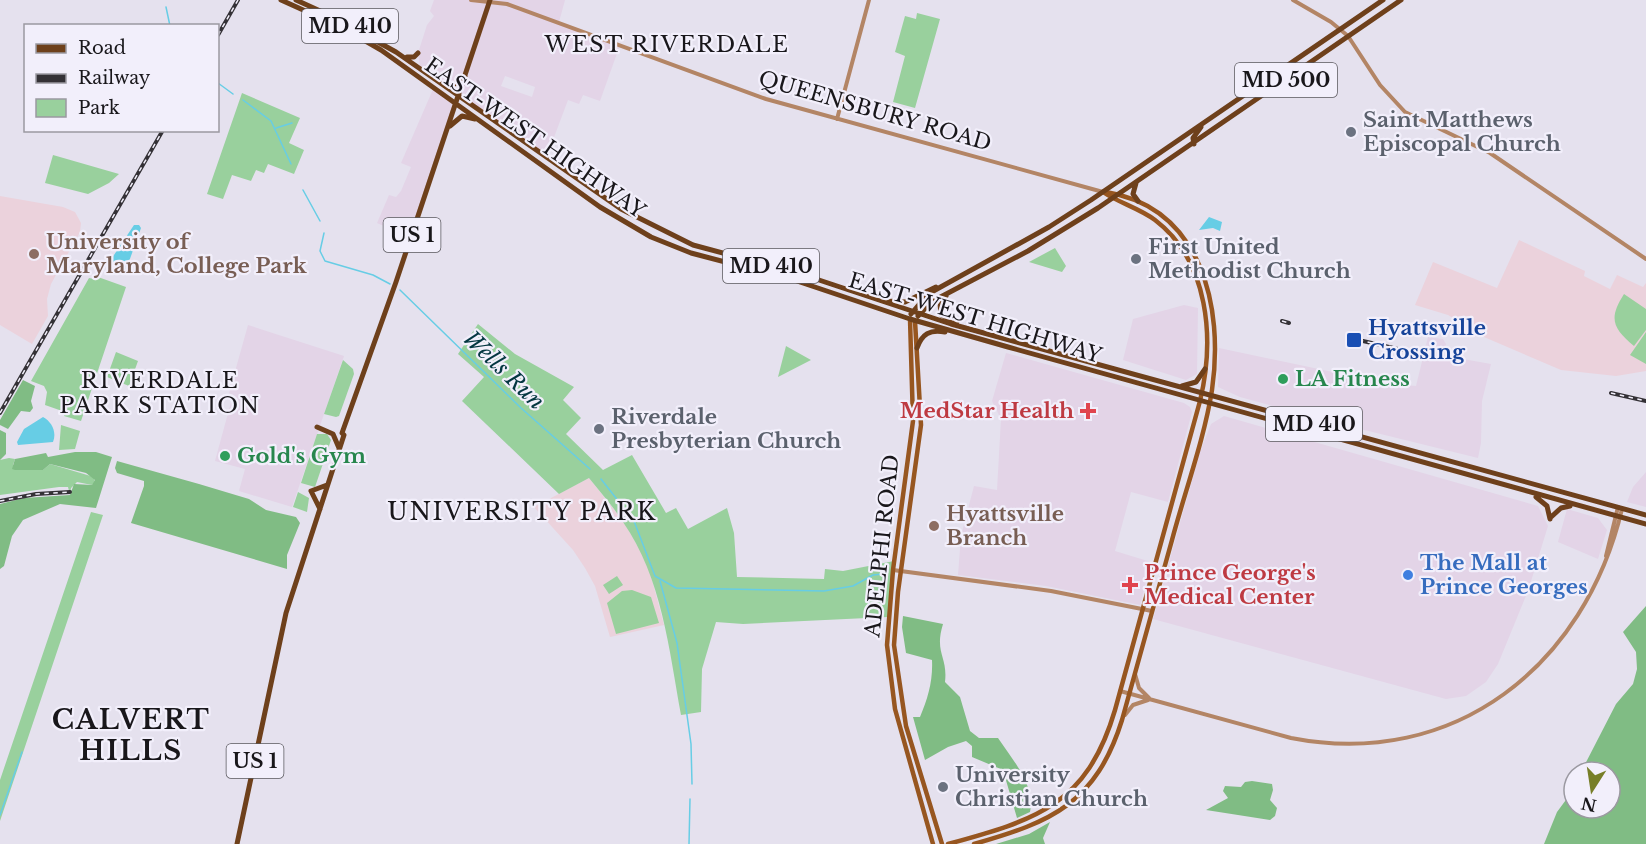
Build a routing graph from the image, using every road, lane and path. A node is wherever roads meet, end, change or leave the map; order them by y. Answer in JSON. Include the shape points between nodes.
{"nodes":[{"id":1,"x":282,"y":0,"type":"edge"},
{"id":2,"x":296,"y":0,"type":"edge"},
{"id":3,"x":471,"y":0,"type":"edge"},
{"id":4,"x":869,"y":0,"type":"edge"},
{"id":5,"x":1293,"y":0,"type":"edge"},
{"id":6,"x":1383,"y":0,"type":"edge"},
{"id":7,"x":1401,"y":0,"type":"edge"},
{"id":8,"x":490,"y":2,"type":"edge"},
{"id":9,"x":1340,"y":29,"type":"junction"},
{"id":10,"x":1348,"y":36,"type":"junction"},
{"id":11,"x":403,"y":56,"type":"junction"},
{"id":12,"x":420,"y":69,"type":"junction"},
{"id":13,"x":465,"y":76,"type":"junction"},
{"id":14,"x":440,"y":82,"type":"junction"},
{"id":15,"x":457,"y":100,"type":"junction"},
{"id":16,"x":837,"y":119,"type":"junction"},
{"id":17,"x":482,"y":121,"type":"junction"},
{"id":18,"x":1202,"y":125,"type":"junction"},
{"id":19,"x":448,"y":127,"type":"junction"},
{"id":20,"x":1194,"y":144,"type":"junction"},
{"id":21,"x":1136,"y":182,"type":"junction"},
{"id":22,"x":1103,"y":192,"type":"junction"},
{"id":23,"x":1119,"y":195,"type":"junction"},
{"id":24,"x":1112,"y":199,"type":"junction"},
{"id":25,"x":1138,"y":201,"type":"junction"},
{"id":26,"x":1164,"y":218,"type":"junction"},
{"id":27,"x":1167,"y":231,"type":"junction"},
{"id":28,"x":1646,"y":259,"type":"edge"},
{"id":29,"x":974,"y":279,"type":"junction"},
{"id":30,"x":949,"y":283,"type":"junction"},
{"id":31,"x":865,"y":296,"type":"junction"},
{"id":32,"x":914,"y":316,"type":"junction"},
{"id":33,"x":998,"y":336,"type":"junction"},
{"id":34,"x":985,"y":341,"type":"junction"},
{"id":35,"x":1008,"y":347,"type":"junction"},
{"id":36,"x":916,"y":348,"type":"junction"},
{"id":37,"x":1056,"y":352,"type":"junction"},
{"id":38,"x":1205,"y":369,"type":"junction"},
{"id":39,"x":1177,"y":386,"type":"junction"},
{"id":40,"x":1202,"y":393,"type":"junction"},
{"id":41,"x":1210,"y":395,"type":"junction"},
{"id":42,"x":1200,"y":401,"type":"junction"},
{"id":43,"x":1209,"y":404,"type":"junction"},
{"id":44,"x":317,"y":427,"type":"dead end"},
{"id":45,"x":339,"y":448,"type":"junction"},
{"id":46,"x":327,"y":485,"type":"junction"},
{"id":47,"x":1518,"y":490,"type":"junction"},
{"id":48,"x":1576,"y":506,"type":"junction"},
{"id":49,"x":1620,"y":508,"type":"junction"},
{"id":50,"x":320,"y":509,"type":"junction"},
{"id":51,"x":1646,"y":515,"type":"edge"},
{"id":52,"x":1618,"y":517,"type":"junction"},
{"id":53,"x":1646,"y":524,"type":"edge"},
{"id":54,"x":893,"y":570,"type":"junction"},
{"id":55,"x":900,"y":570,"type":"junction"},
{"id":56,"x":1143,"y":609,"type":"junction"},
{"id":57,"x":1152,"y":611,"type":"junction"},
{"id":58,"x":1135,"y":672,"type":"junction"},
{"id":59,"x":1120,"y":691,"type":"junction"},
{"id":60,"x":1129,"y":694,"type":"junction"},
{"id":61,"x":1151,"y":700,"type":"junction"},
{"id":62,"x":1122,"y":720,"type":"junction"},
{"id":63,"x":237,"y":844,"type":"edge"},
{"id":64,"x":933,"y":844,"type":"edge"},
{"id":65,"x":942,"y":844,"type":"edge"},
{"id":66,"x":948,"y":844,"type":"edge"},
{"id":67,"x":974,"y":844,"type":"edge"}],
"edges":[{"from":1,"to":15,"type":"main road","name":"EAST-WEST HIGHWAY","number":"MD 410","via":[[369,43]]},
{"from":2,"to":11,"type":"main road","name":"EAST-WEST HIGHWAY","number":"MD 410"},
{"from":3,"to":8,"type":"street","name":"QUEENSBURY ROAD"},
{"from":4,"to":16,"type":"street"},
{"from":5,"to":9,"type":"street"},
{"from":6,"to":9,"type":"main road","number":"MD 500"},
{"from":7,"to":10,"type":"main road","number":"MD 500"},
{"from":8,"to":13,"type":"main road","number":"US 1"},
{"from":8,"to":16,"type":"street","name":"QUEENSBURY ROAD","via":[[507,4],[765,99]]},
{"from":9,"to":10,"type":"street"},
{"from":9,"to":18,"type":"main road","number":"MD 500"},
{"from":10,"to":20,"type":"main road","number":"MD 500"},
{"from":10,"to":28,"type":"street","via":[[1404,112],[1490,153]]},
{"from":11,"to":12,"type":"main road","name":"EAST-WEST HIGHWAY","number":"MD 410"},
{"from":11,"to":12,"type":"main road","via":[[412,58],[418,52]]},
{"from":12,"to":14,"type":"main road","name":"EAST-WEST HIGHWAY","number":"MD 410"},
{"from":13,"to":14,"type":"main road","via":[[453,85]]},
{"from":13,"to":15,"type":"main road","number":"US 1"},
{"from":14,"to":15,"type":"main road","name":"EAST-WEST HIGHWAY","number":"MD 410"},
{"from":15,"to":17,"type":"main road","name":"EAST-WEST HIGHWAY","number":"MD 410"},
{"from":15,"to":19,"type":"main road","number":"US 1"},
{"from":15,"to":31,"type":"main road","name":"EAST-WEST HIGHWAY","number":"MD 410","via":[[621,209],[664,233],[703,249],[801,274]]},
{"from":16,"to":22,"type":"street","name":"QUEENSBURY ROAD"},
{"from":17,"to":19,"type":"main road","via":[[462,116]]},
{"from":17,"to":32,"type":"main road","name":"EAST-WEST HIGHWAY","number":"MD 410","via":[[600,207],[651,237],[697,255]]},
{"from":18,"to":20,"type":"main road","via":[[1193,138]]},
{"from":18,"to":22,"type":"main road","number":"MD 500"},
{"from":19,"to":45,"type":"main road","number":"US 1"},
{"from":20,"to":21,"type":"main road","number":"MD 500"},
{"from":21,"to":23,"type":"main road","number":"MD 500"},
{"from":21,"to":25,"type":"main road","via":[[1133,194]]},
{"from":22,"to":23,"type":"main road","name":"QUEENSBURY ROAD"},
{"from":22,"to":24,"type":"main road","name":"QUEENSBURY ROAD"},
{"from":22,"to":30,"type":"main road","number":"MD 500"},
{"from":23,"to":24,"type":"main road","number":"MD 500"},
{"from":23,"to":25,"type":"main road","name":"QUEENSBURY ROAD"},
{"from":24,"to":27,"type":"main road","name":"QUEENSBURY ROAD","via":[[1142,212]]},
{"from":24,"to":29,"type":"main road","number":"MD 500"},
{"from":25,"to":26,"type":"main road","name":"QUEENSBURY ROAD"},
{"from":26,"to":27,"type":"main road"},
{"from":26,"to":41,"type":"main road","name":"QUEENSBURY ROAD","via":[[1188,245],[1208,286],[1213,323]]},
{"from":27,"to":38,"type":"main road","via":[[1189,260],[1201,290]]},
{"from":29,"to":32,"type":"main road","number":"MD 500"},
{"from":29,"to":33,"type":"main road","via":[[945,297],[939,303],[940,311],[952,321]]},
{"from":30,"to":31,"type":"main road","via":[[900,303]]},
{"from":30,"to":32,"type":"main road","number":"MD 500","via":[[923,298]]},
{"from":31,"to":32,"type":"main road","name":"EAST-WEST HIGHWAY","number":"MD 410"},
{"from":32,"to":33,"type":"main road","name":"EAST-WEST HIGHWAY","number":"MD 410"},
{"from":32,"to":34,"type":"main road","name":"EAST-WEST HIGHWAY","number":"MD 410"},
{"from":32,"to":36,"type":"main road","name":"ADELPHI ROAD"},
{"from":32,"to":54,"type":"main road","name":"ADELPHI ROAD","via":[[913,421]]},
{"from":33,"to":37,"type":"main road","name":"EAST-WEST HIGHWAY","number":"MD 410"},
{"from":34,"to":35,"type":"main road","name":"EAST-WEST HIGHWAY","number":"MD 410"},
{"from":34,"to":36,"type":"main road","via":[[933,331],[923,335]]},
{"from":35,"to":37,"type":"main road"},
{"from":35,"to":42,"type":"main road","name":"EAST-WEST HIGHWAY","number":"MD 410"},
{"from":36,"to":55,"type":"main road","name":"ADELPHI ROAD","via":[[921,425]]},
{"from":37,"to":39,"type":"main road","name":"EAST-WEST HIGHWAY","number":"MD 410"},
{"from":38,"to":39,"type":"main road","via":[[1196,382]]},
{"from":38,"to":40,"type":"main road"},
{"from":39,"to":40,"type":"main road","name":"EAST-WEST HIGHWAY","number":"MD 410"},
{"from":40,"to":41,"type":"main road","name":"EAST-WEST HIGHWAY","number":"MD 410"},
{"from":40,"to":42,"type":"main road"},
{"from":41,"to":43,"type":"main road","name":"QUEENSBURY ROAD"},
{"from":41,"to":49,"type":"main road","name":"EAST-WEST HIGHWAY","number":"MD 410"},
{"from":42,"to":43,"type":"main road","name":"EAST-WEST HIGHWAY","number":"MD 410"},
{"from":42,"to":56,"type":"main road"},
{"from":43,"to":47,"type":"main road","name":"EAST-WEST HIGHWAY","number":"MD 410"},
{"from":43,"to":57,"type":"main road","name":"QUEENSBURY ROAD"},
{"from":44,"to":45,"type":"main road","via":[[332,432]]},
{"from":45,"to":46,"type":"main road","number":"US 1"},
{"from":46,"to":50,"type":"main road","number":"US 1"},
{"from":46,"to":50,"type":"main road","via":[[311,490]]},
{"from":47,"to":48,"type":"main road","name":"EAST-WEST HIGHWAY","number":"MD 410"},
{"from":47,"to":48,"type":"main road","via":[[1544,502],[1550,519],[1561,508]]},
{"from":48,"to":52,"type":"main road","name":"EAST-WEST HIGHWAY","number":"MD 410"},
{"from":49,"to":51,"type":"main road","name":"EAST-WEST HIGHWAY","number":"MD 410"},
{"from":49,"to":52,"type":"street"},
{"from":50,"to":63,"type":"main road","number":"US 1","via":[[286,613]]},
{"from":52,"to":53,"type":"main road","name":"EAST-WEST HIGHWAY","number":"MD 410"},
{"from":52,"to":61,"type":"street","via":[[1593,590],[1561,641],[1534,671],[1480,711],[1432,732],[1369,744],[1320,743]]},
{"from":54,"to":55,"type":"street"},
{"from":54,"to":64,"type":"main road","name":"ADELPHI ROAD","via":[[887,627],[890,678]]},
{"from":55,"to":56,"type":"street","via":[[1051,591]]},
{"from":55,"to":65,"type":"main road","name":"ADELPHI ROAD","via":[[894,645],[900,693],[914,755]]},
{"from":56,"to":57,"type":"street"},
{"from":56,"to":59,"type":"main road"},
{"from":57,"to":58,"type":"main road","name":"QUEENSBURY ROAD"},
{"from":58,"to":60,"type":"main road","name":"QUEENSBURY ROAD"},
{"from":58,"to":61,"type":"street","via":[[1139,688]]},
{"from":59,"to":60,"type":"street"},
{"from":59,"to":66,"type":"main road","via":[[1101,749],[1087,773],[1069,792],[1026,820]]},
{"from":60,"to":61,"type":"street"},
{"from":60,"to":62,"type":"main road","name":"QUEENSBURY ROAD"},
{"from":61,"to":62,"type":"street","via":[[1133,705]]},
{"from":62,"to":67,"type":"main road","name":"QUEENSBURY ROAD","via":[[1100,770],[1070,804],[1032,827]]}]}
